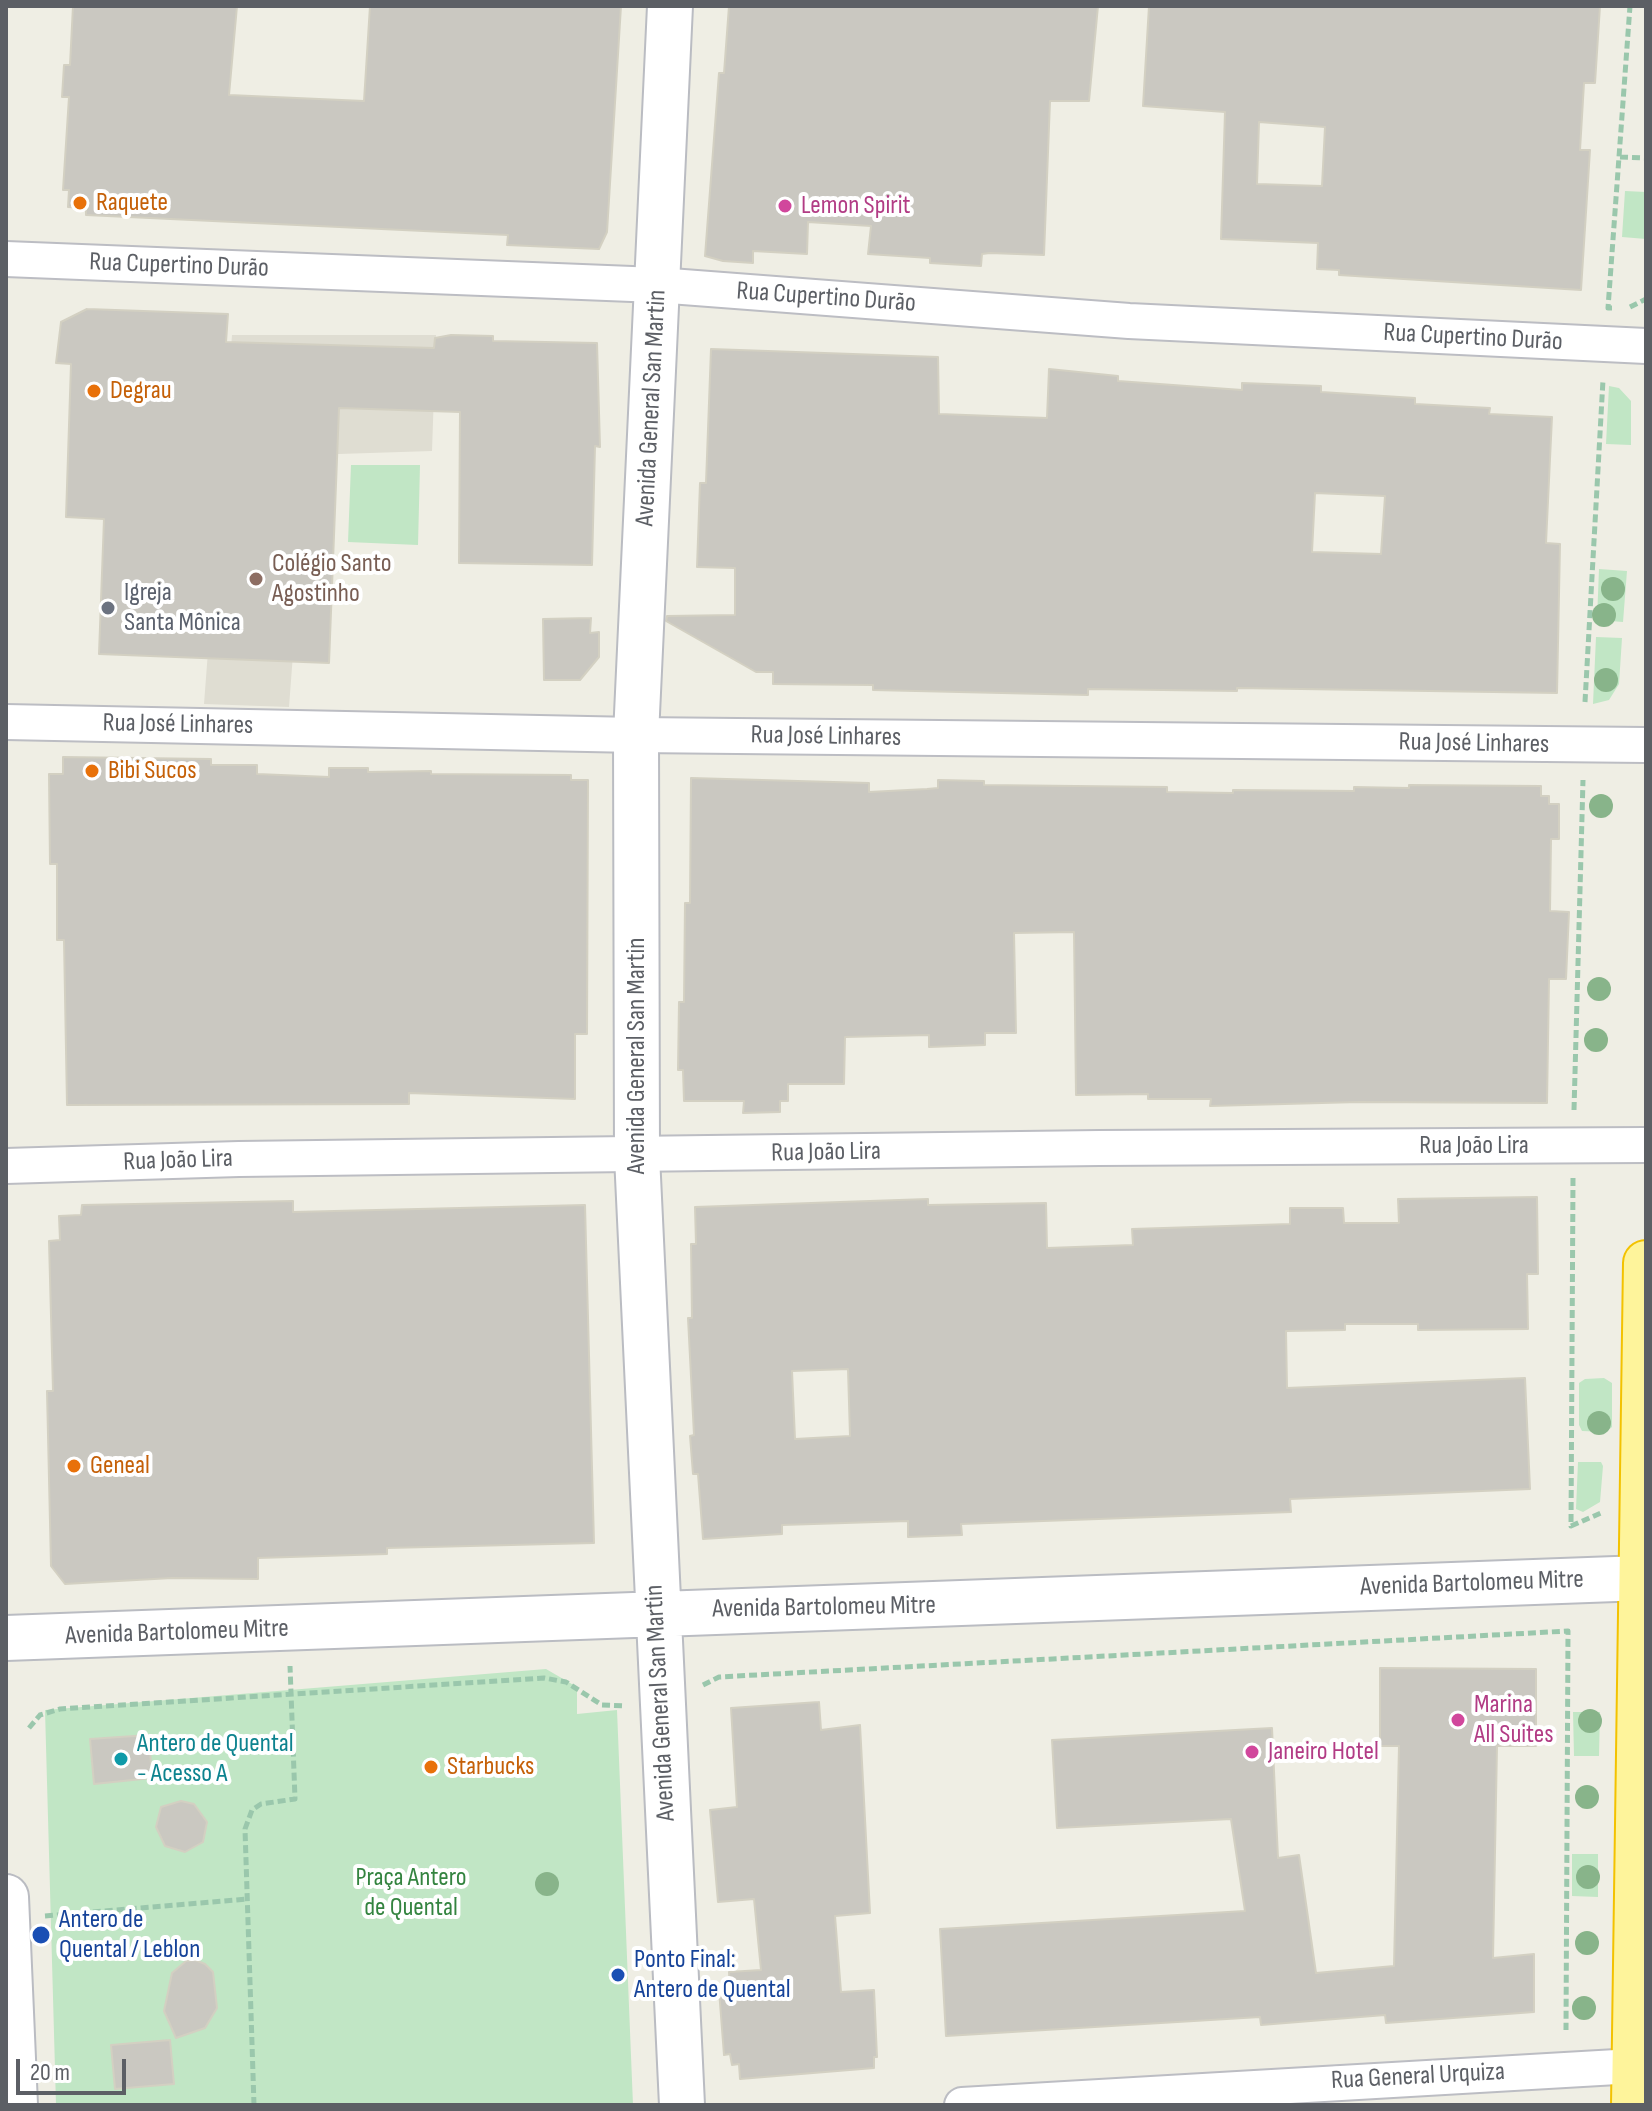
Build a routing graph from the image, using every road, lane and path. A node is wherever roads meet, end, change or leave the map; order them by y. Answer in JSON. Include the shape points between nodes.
{"nodes":[{"id":1,"x":670,"y":6,"type":"edge"},
{"id":2,"x":1630,"y":6,"type":"edge"},
{"id":3,"x":1620,"y":157,"type":"junction"},
{"id":4,"x":1646,"y":158,"type":"edge"},
{"id":5,"x":6,"y":259,"type":"edge"},
{"id":6,"x":657,"y":285,"type":"junction"},
{"id":7,"x":1608,"y":308,"type":"dead end"},
{"id":8,"x":1646,"y":346,"type":"edge"},
{"id":9,"x":1604,"y":366,"type":"dead end"},
{"id":10,"x":1585,"y":702,"type":"dead end"},
{"id":11,"x":6,"y":722,"type":"edge"},
{"id":12,"x":636,"y":735,"type":"junction"},
{"id":13,"x":1646,"y":745,"type":"edge"},
{"id":14,"x":1583,"y":768,"type":"dead end"},
{"id":15,"x":1574,"y":1111,"type":"dead end"},
{"id":16,"x":1646,"y":1145,"type":"edge"},
{"id":17,"x":637,"y":1156,"type":"junction"},
{"id":18,"x":6,"y":1166,"type":"edge"},
{"id":19,"x":1573,"y":1176,"type":"dead end"},
{"id":20,"x":1646,"y":1263,"type":"edge"},
{"id":21,"x":1606,"y":1508,"type":"dead end"},
{"id":22,"x":1644,"y":1579,"type":"edge"},
{"id":23,"x":656,"y":1613,"type":"junction"},
{"id":24,"x":288,"y":1629,"type":"junction"},
{"id":25,"x":6,"y":1638,"type":"edge"},
{"id":26,"x":291,"y":1695,"type":"junction"},
{"id":27,"x":661,"y":1704,"type":"junction"},
{"id":28,"x":29,"y":1728,"type":"dead end"},
{"id":29,"x":6,"y":1897,"type":"edge"},
{"id":30,"x":248,"y":1899,"type":"junction"},
{"id":31,"x":7,"y":1919,"type":"edge"},
{"id":32,"x":1566,"y":2030,"type":"dead end"},
{"id":33,"x":1634,"y":2086,"type":"edge"},
{"id":34,"x":15,"y":2105,"type":"edge"},
{"id":35,"x":254,"y":2105,"type":"edge"},
{"id":36,"x":682,"y":2105,"type":"edge"},
{"id":37,"x":962,"y":2105,"type":"edge"}],
"edges":[{"from":1,"to":6,"type":"main road","name":"Avenida General San Martin"},
{"from":2,"to":3,"type":"path"},
{"from":3,"to":4,"type":"path"},
{"from":3,"to":7,"type":"path"},
{"from":5,"to":6,"type":"street","name":"Rua Cupertino Durão"},
{"from":6,"to":8,"type":"street","name":"Rua Cupertino Durão","via":[[1129,321]]},
{"from":6,"to":12,"type":"main road","name":"Avenida General San Martin"},
{"from":9,"to":10,"type":"path"},
{"from":11,"to":12,"type":"street","name":"Rua José Linhares"},
{"from":12,"to":13,"type":"street","name":"Rua José Linhares"},
{"from":12,"to":17,"type":"main road","name":"Avenida General San Martin"},
{"from":14,"to":15,"type":"path"},
{"from":16,"to":17,"type":"street","name":"Rua João Lira"},
{"from":17,"to":18,"type":"street","name":"Rua João Lira"},
{"from":17,"to":23,"type":"main road","name":"Avenida General San Martin"},
{"from":19,"to":21,"type":"path","via":[[1571,1526],[1596,1518]]},
{"from":20,"to":22,"type":"highway"},
{"from":22,"to":23,"type":"main road","name":"Avenida Bartolomeu Mitre"},
{"from":22,"to":33,"type":"highway"},
{"from":23,"to":24,"type":"main road","name":"Avenida Bartolomeu Mitre"},
{"from":23,"to":27,"type":"main road","name":"Avenida General San Martin"},
{"from":24,"to":25,"type":"main road","name":"Avenida Bartolomeu Mitre"},
{"from":24,"to":26,"type":"path"},
{"from":26,"to":27,"type":"path","via":[[544,1678],[566,1682],[602,1705]]},
{"from":26,"to":28,"type":"path","via":[[60,1709],[40,1715]]},
{"from":26,"to":30,"type":"path","via":[[295,1799],[261,1804],[247,1819]]},
{"from":27,"to":32,"type":"path","via":[[719,1677],[1568,1631]]},
{"from":27,"to":36,"type":"main road","name":"Avenida General San Martin"},
{"from":29,"to":31,"type":"main road"},
{"from":30,"to":31,"type":"path"},
{"from":30,"to":35,"type":"path"},
{"from":31,"to":34,"type":"main road"},
{"from":33,"to":37,"type":"street","name":"Rua General Urquiza"}]}
